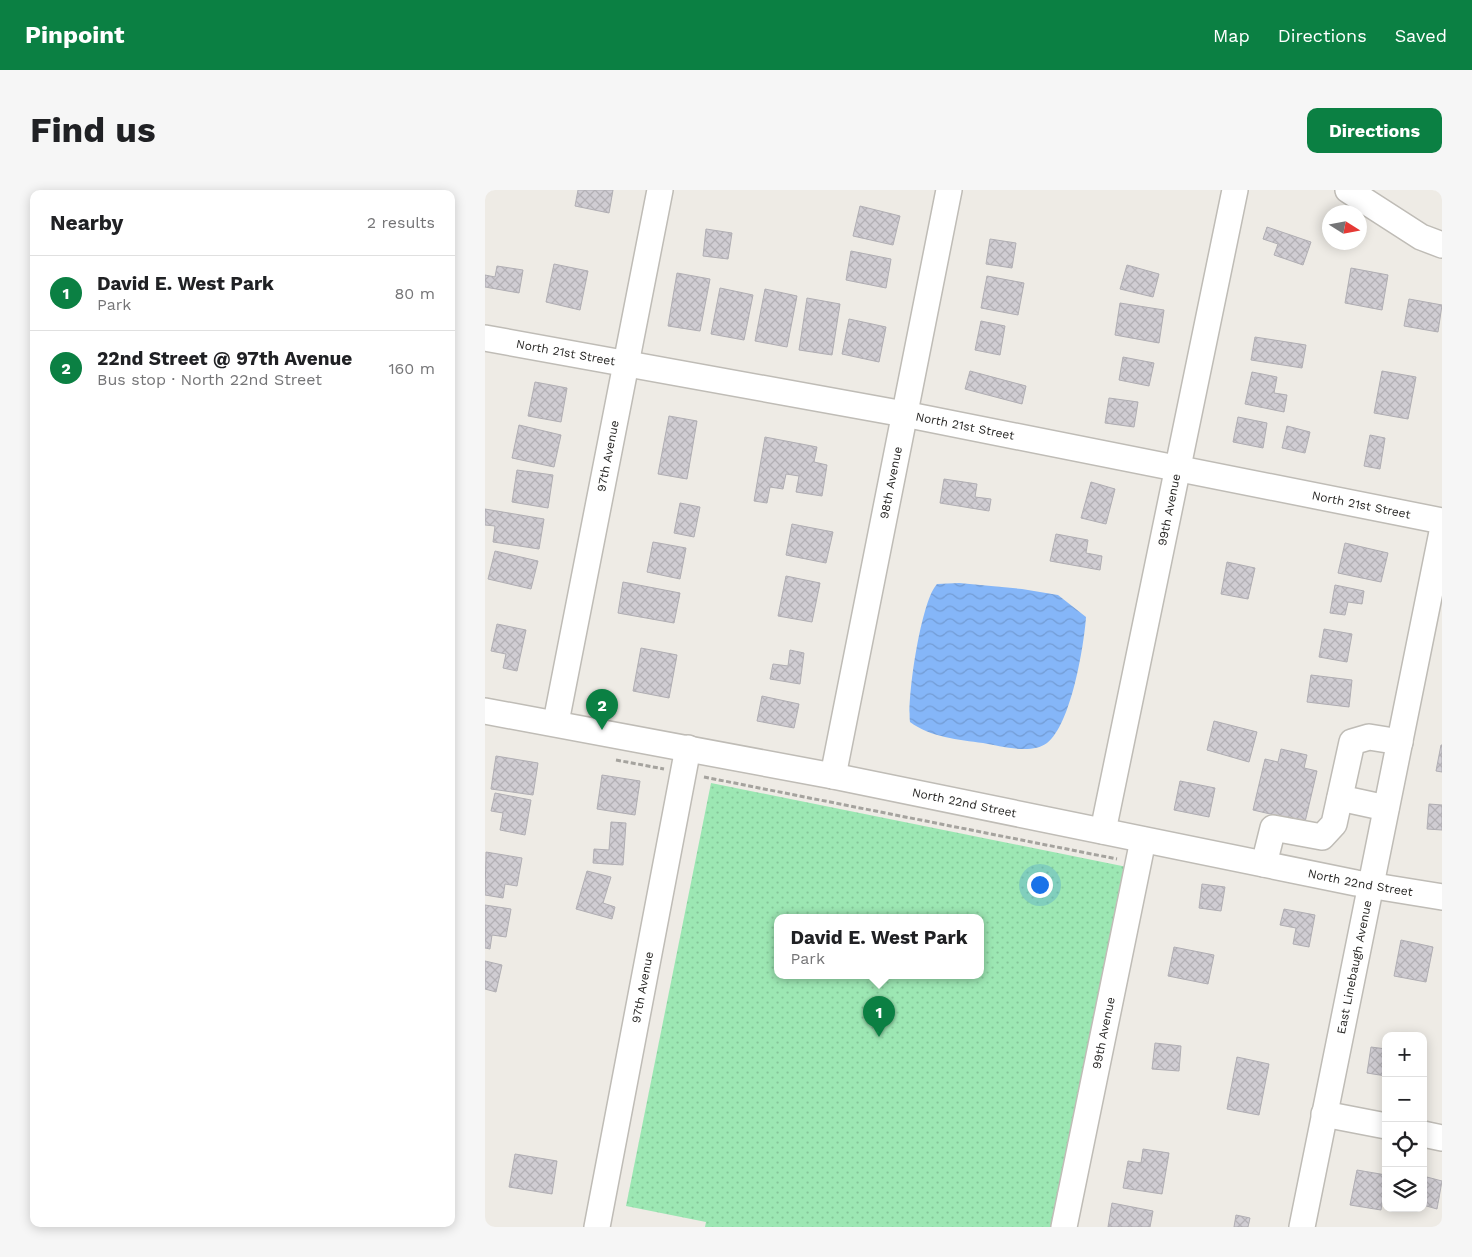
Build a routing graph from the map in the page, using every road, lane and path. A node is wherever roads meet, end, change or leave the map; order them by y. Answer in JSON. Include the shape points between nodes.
{"nodes":[{"id":1,"x":660,"y":190,"type":"edge"},
{"id":2,"x":949,"y":190,"type":"edge"},
{"id":3,"x":1235,"y":190,"type":"edge"},
{"id":4,"x":1348,"y":190,"type":"edge"},
{"id":5,"x":1442,"y":246,"type":"edge"},
{"id":6,"x":485,"y":338,"type":"edge"},
{"id":7,"x":625,"y":365,"type":"junction"},
{"id":8,"x":903,"y":414,"type":"junction"},
{"id":9,"x":1179,"y":470,"type":"junction"},
{"id":10,"x":1442,"y":521,"type":"edge"},
{"id":11,"x":1442,"y":532,"type":"edge"},
{"id":12,"x":485,"y":711,"type":"edge"},
{"id":13,"x":555,"y":722,"type":"junction"},
{"id":14,"x":1399,"y":742,"type":"junction"},
{"id":15,"x":688,"y":748,"type":"junction"},
{"id":16,"x":684,"y":773,"type":"junction"},
{"id":17,"x":833,"y":776,"type":"junction"},
{"id":18,"x":1340,"y":798,"type":"junction"},
{"id":19,"x":1387,"y":808,"type":"junction"},
{"id":20,"x":1103,"y":831,"type":"junction"},
{"id":21,"x":1322,"y":837,"type":"junction"},
{"id":22,"x":1140,"y":851,"type":"junction"},
{"id":23,"x":1264,"y":864,"type":"junction"},
{"id":24,"x":1315,"y":874,"type":"junction"},
{"id":25,"x":1371,"y":886,"type":"junction"},
{"id":26,"x":1442,"y":898,"type":"edge"},
{"id":27,"x":1324,"y":1114,"type":"junction"},
{"id":28,"x":1382,"y":1125,"type":"edge"},
{"id":29,"x":1427,"y":1135,"type":"edge"},
{"id":30,"x":1442,"y":1138,"type":"edge"},
{"id":31,"x":597,"y":1227,"type":"edge"},
{"id":32,"x":1064,"y":1227,"type":"edge"},
{"id":33,"x":1302,"y":1227,"type":"edge"}],
"edges":[{"from":1,"to":7,"type":"street","name":"97th Avenue"},
{"from":2,"to":8,"type":"street","name":"98th Avenue"},
{"from":3,"to":9,"type":"street","name":"99th Avenue"},
{"from":4,"to":5,"type":"street","via":[[1421,237]]},
{"from":6,"to":7,"type":"street","name":"North 21st Street"},
{"from":7,"to":8,"type":"street","name":"North 21st Street"},
{"from":7,"to":13,"type":"street","name":"97th Avenue"},
{"from":8,"to":9,"type":"street","name":"North 21st Street"},
{"from":8,"to":17,"type":"street","name":"98th Avenue"},
{"from":9,"to":10,"type":"street","name":"North 21st Street"},
{"from":9,"to":20,"type":"street","name":"99th Avenue"},
{"from":11,"to":14,"type":"street","name":"East Linebaugh Avenue"},
{"from":12,"to":13,"type":"street","name":"North 22nd Street"},
{"from":13,"to":15,"type":"street","name":"North 22nd Street"},
{"from":14,"to":18,"type":"street","via":[[1369,737],[1352,742]]},
{"from":14,"to":19,"type":"street","name":"East Linebaugh Avenue"},
{"from":15,"to":16,"type":"street","name":"97th Avenue"},
{"from":15,"to":17,"type":"street","name":"North 22nd Street"},
{"from":16,"to":22,"type":"path"},
{"from":16,"to":31,"type":"street","name":"97th Avenue"},
{"from":17,"to":20,"type":"street","name":"North 22nd Street"},
{"from":18,"to":19,"type":"street"},
{"from":18,"to":21,"type":"street","via":[[1334,824]]},
{"from":19,"to":25,"type":"street","name":"East Linebaugh Avenue"},
{"from":20,"to":22,"type":"street","name":"North 22nd Street"},
{"from":21,"to":23,"type":"street","via":[[1273,828]]},
{"from":21,"to":24,"type":"street"},
{"from":22,"to":23,"type":"street","name":"North 22nd Street"},
{"from":22,"to":32,"type":"street","name":"99th Avenue"},
{"from":23,"to":24,"type":"street","name":"North 22nd Street"},
{"from":24,"to":25,"type":"street","name":"North 22nd Street"},
{"from":25,"to":26,"type":"street","name":"North 22nd Street"},
{"from":25,"to":27,"type":"street","name":"East Linebaugh Avenue"},
{"from":27,"to":28,"type":"street"},
{"from":27,"to":33,"type":"street","name":"East Linebaugh Avenue"},
{"from":29,"to":30,"type":"street"}]}
